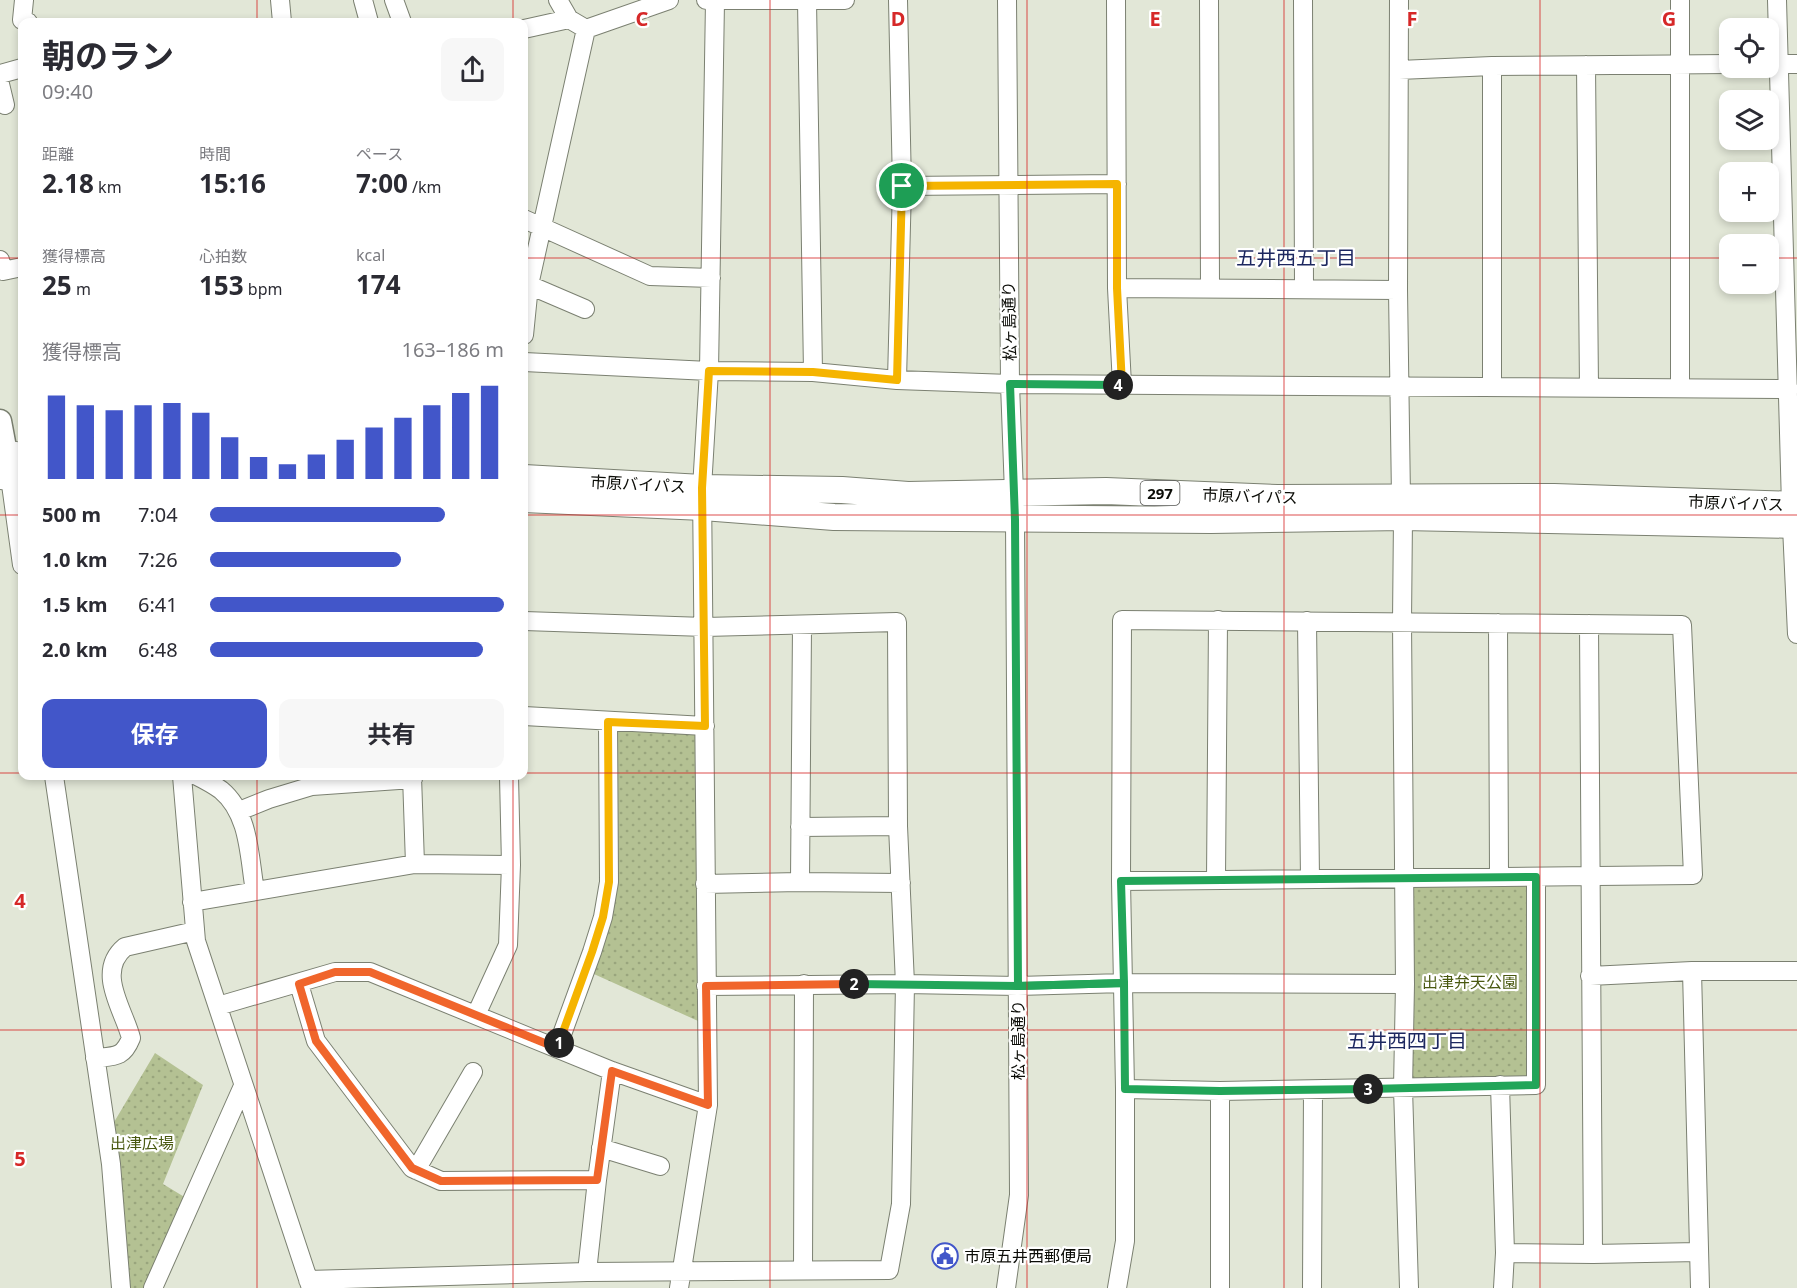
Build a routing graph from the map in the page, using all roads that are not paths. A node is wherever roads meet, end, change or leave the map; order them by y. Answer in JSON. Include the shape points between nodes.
{"nodes":[{"id":1,"x":24,"y":0,"type":"edge"},
{"id":2,"x":280,"y":0,"type":"edge"},
{"id":3,"x":363,"y":0,"type":"edge"},
{"id":4,"x":394,"y":0,"type":"edge"},
{"id":5,"x":558,"y":0,"type":"edge"},
{"id":6,"x":669,"y":0,"type":"edge"},
{"id":7,"x":705,"y":0,"type":"edge"},
{"id":8,"x":845,"y":0,"type":"edge"},
{"id":9,"x":898,"y":0,"type":"edge"},
{"id":10,"x":1007,"y":0,"type":"edge"},
{"id":11,"x":1116,"y":0,"type":"edge"},
{"id":12,"x":1209,"y":0,"type":"edge"},
{"id":13,"x":1303,"y":0,"type":"edge"},
{"id":14,"x":1400,"y":0,"type":"edge"},
{"id":15,"x":1680,"y":0,"type":"edge"},
{"id":16,"x":1777,"y":0,"type":"edge"},
{"id":17,"x":716,"y":1,"type":"edge"},
{"id":18,"x":807,"y":1,"type":"edge"},
{"id":19,"x":22,"y":18,"type":"edge"},
{"id":20,"x":282,"y":18,"type":"edge"},
{"id":21,"x":368,"y":18,"type":"edge"},
{"id":22,"x":401,"y":18,"type":"edge"},
{"id":23,"x":569,"y":19,"type":"junction"},
{"id":24,"x":528,"y":28,"type":"edge"},
{"id":25,"x":586,"y":29,"type":"junction"},
{"id":26,"x":1681,"y":64,"type":"junction"},
{"id":27,"x":1719,"y":64,"type":"edge"},
{"id":28,"x":1782,"y":64,"type":"edge"},
{"id":29,"x":1586,"y":65,"type":"junction"},
{"id":30,"x":1492,"y":66,"type":"junction"},
{"id":31,"x":18,"y":69,"type":"edge"},
{"id":32,"x":1400,"y":70,"type":"junction"},
{"id":33,"x":0,"y":74,"type":"edge"},
{"id":34,"x":0,"y":84,"type":"edge"},
{"id":35,"x":5,"y":105,"type":"dead end"},
{"id":36,"x":1117,"y":184,"type":"junction"},
{"id":37,"x":1007,"y":185,"type":"junction"},
{"id":38,"x":902,"y":186,"type":"junction"},
{"id":39,"x":528,"y":221,"type":"edge"},
{"id":40,"x":542,"y":229,"type":"junction"},
{"id":41,"x":0,"y":260,"type":"edge"},
{"id":42,"x":18,"y":268,"type":"edge"},
{"id":43,"x":528,"y":278,"type":"edge"},
{"id":44,"x":711,"y":278,"type":"junction"},
{"id":45,"x":528,"y":286,"type":"edge"},
{"id":46,"x":1117,"y":288,"type":"junction"},
{"id":47,"x":1210,"y":289,"type":"junction"},
{"id":48,"x":1304,"y":289,"type":"junction"},
{"id":49,"x":1398,"y":290,"type":"junction"},
{"id":50,"x":585,"y":309,"type":"dead end"},
{"id":51,"x":528,"y":362,"type":"edge"},
{"id":52,"x":709,"y":371,"type":"junction"},
{"id":53,"x":813,"y":372,"type":"junction"},
{"id":54,"x":897,"y":380,"type":"junction"},
{"id":55,"x":1010,"y":384,"type":"junction"},
{"id":56,"x":1122,"y":385,"type":"junction"},
{"id":57,"x":1399,"y":387,"type":"junction"},
{"id":58,"x":1492,"y":387,"type":"junction"},
{"id":59,"x":1589,"y":388,"type":"junction"},
{"id":60,"x":1680,"y":388,"type":"junction"},
{"id":61,"x":1789,"y":389,"type":"junction"},
{"id":62,"x":0,"y":421,"type":"edge"},
{"id":63,"x":10,"y":466,"type":"edge"},
{"id":64,"x":528,"y":478,"type":"edge"},
{"id":65,"x":1014,"y":492,"type":"junction"},
{"id":66,"x":703,"y":497,"type":"junction"},
{"id":67,"x":528,"y":499,"type":"edge"},
{"id":68,"x":1402,"y":508,"type":"junction"},
{"id":69,"x":1794,"y":515,"type":"edge"},
{"id":70,"x":1015,"y":520,"type":"junction"},
{"id":71,"x":18,"y":532,"type":"edge"},
{"id":72,"x":528,"y":621,"type":"edge"},
{"id":73,"x":1218,"y":621,"type":"junction"},
{"id":74,"x":1307,"y":621,"type":"junction"},
{"id":75,"x":1402,"y":622,"type":"junction"},
{"id":76,"x":1498,"y":623,"type":"junction"},
{"id":77,"x":1589,"y":624,"type":"junction"},
{"id":78,"x":801,"y":626,"type":"junction"},
{"id":79,"x":705,"y":627,"type":"junction"},
{"id":80,"x":1797,"y":634,"type":"edge"},
{"id":81,"x":528,"y":716,"type":"edge"},
{"id":82,"x":608,"y":722,"type":"junction"},
{"id":83,"x":705,"y":726,"type":"junction"},
{"id":84,"x":55,"y":780,"type":"edge"},
{"id":85,"x":182,"y":780,"type":"edge"},
{"id":86,"x":204,"y":780,"type":"edge"},
{"id":87,"x":379,"y":780,"type":"edge"},
{"id":88,"x":412,"y":780,"type":"edge"},
{"id":89,"x":509,"y":780,"type":"edge"},
{"id":90,"x":239,"y":811,"type":"junction"},
{"id":91,"x":898,"y":826,"type":"junction"},
{"id":92,"x":800,"y":827,"type":"junction"},
{"id":93,"x":415,"y":864,"type":"junction"},
{"id":94,"x":511,"y":865,"type":"junction"},
{"id":95,"x":1590,"y":876,"type":"junction"},
{"id":96,"x":1499,"y":877,"type":"junction"},
{"id":97,"x":1536,"y":877,"type":"junction"},
{"id":98,"x":1404,"y":878,"type":"junction"},
{"id":99,"x":1310,"y":879,"type":"junction"},
{"id":100,"x":1216,"y":880,"type":"junction"},
{"id":101,"x":1121,"y":881,"type":"junction"},
{"id":102,"x":800,"y":882,"type":"junction"},
{"id":103,"x":902,"y":883,"type":"junction"},
{"id":104,"x":705,"y":884,"type":"junction"},
{"id":105,"x":255,"y":891,"type":"junction"},
{"id":106,"x":192,"y":902,"type":"junction"},
{"id":107,"x":195,"y":931,"type":"junction"},
{"id":108,"x":1692,"y":971,"type":"junction"},
{"id":109,"x":1797,"y":971,"type":"edge"},
{"id":110,"x":1590,"y":976,"type":"junction"},
{"id":111,"x":1124,"y":983,"type":"junction"},
{"id":112,"x":299,"y":984,"type":"junction"},
{"id":113,"x":804,"y":984,"type":"junction"},
{"id":114,"x":905,"y":984,"type":"junction"},
{"id":115,"x":1405,"y":984,"type":"junction"},
{"id":116,"x":706,"y":986,"type":"junction"},
{"id":117,"x":1018,"y":986,"type":"junction"},
{"id":118,"x":218,"y":1006,"type":"junction"},
{"id":119,"x":476,"y":1015,"type":"junction"},
{"id":120,"x":557,"y":1048,"type":"junction"},
{"id":121,"x":96,"y":1058,"type":"junction"},
{"id":122,"x":612,"y":1071,"type":"junction"},
{"id":123,"x":473,"y":1072,"type":"dead end"},
{"id":124,"x":1500,"y":1085,"type":"junction"},
{"id":125,"x":243,"y":1086,"type":"junction"},
{"id":126,"x":1403,"y":1088,"type":"junction"},
{"id":127,"x":1125,"y":1089,"type":"junction"},
{"id":128,"x":1313,"y":1090,"type":"junction"},
{"id":129,"x":1220,"y":1091,"type":"junction"},
{"id":130,"x":708,"y":1105,"type":"junction"},
{"id":131,"x":601,"y":1148,"type":"junction"},
{"id":132,"x":660,"y":1166,"type":"dead end"},
{"id":133,"x":416,"y":1170,"type":"junction"},
{"id":134,"x":597,"y":1180,"type":"junction"},
{"id":135,"x":1698,"y":1252,"type":"junction"},
{"id":136,"x":1505,"y":1253,"type":"junction"},
{"id":137,"x":1593,"y":1254,"type":"junction"},
{"id":138,"x":803,"y":1270,"type":"junction"},
{"id":139,"x":587,"y":1272,"type":"junction"},
{"id":140,"x":680,"y":1280,"type":"edge"},
{"id":141,"x":310,"y":1284,"type":"edge"},
{"id":142,"x":121,"y":1288,"type":"edge"},
{"id":143,"x":153,"y":1288,"type":"edge"},
{"id":144,"x":1006,"y":1288,"type":"edge"},
{"id":145,"x":1118,"y":1288,"type":"edge"},
{"id":146,"x":1220,"y":1288,"type":"edge"},
{"id":147,"x":1312,"y":1288,"type":"edge"},
{"id":148,"x":1408,"y":1288,"type":"edge"},
{"id":149,"x":1503,"y":1288,"type":"edge"},
{"id":150,"x":1700,"y":1288,"type":"edge"}],
"edges":[{"from":1,"to":19,"type":"street"},
{"from":2,"to":20,"type":"street"},
{"from":3,"to":21,"type":"street"},
{"from":4,"to":22,"type":"street"},
{"from":5,"to":23,"type":"street"},
{"from":6,"to":25,"type":"street"},
{"from":7,"to":17,"type":"street"},
{"from":8,"to":18,"type":"street"},
{"from":9,"to":38,"type":"street"},
{"from":10,"to":37,"type":"street","name":"松ヶ島通り"},
{"from":11,"to":36,"type":"street"},
{"from":12,"to":47,"type":"street"},
{"from":13,"to":48,"type":"street"},
{"from":14,"to":32,"type":"street"},
{"from":15,"to":26,"type":"street"},
{"from":16,"to":28,"type":"street"},
{"from":17,"to":18,"type":"street"},
{"from":17,"to":44,"type":"street"},
{"from":18,"to":53,"type":"street"},
{"from":23,"to":24,"type":"street"},
{"from":23,"to":25,"type":"street"},
{"from":25,"to":40,"type":"street"},
{"from":26,"to":27,"type":"street"},
{"from":26,"to":29,"type":"street"},
{"from":26,"to":60,"type":"street"},
{"from":28,"to":61,"type":"street"},
{"from":29,"to":30,"type":"street"},
{"from":29,"to":59,"type":"street"},
{"from":30,"to":32,"type":"street"},
{"from":30,"to":58,"type":"street"},
{"from":31,"to":33,"type":"street"},
{"from":32,"to":49,"type":"street"},
{"from":34,"to":35,"type":"street"},
{"from":36,"to":37,"type":"street"},
{"from":36,"to":46,"type":"street"},
{"from":37,"to":38,"type":"street"},
{"from":37,"to":55,"type":"street","name":"松ヶ島通り"},
{"from":38,"to":54,"type":"street"},
{"from":39,"to":40,"type":"street"},
{"from":40,"to":43,"type":"street"},
{"from":40,"to":44,"type":"street","via":[[650,276]]},
{"from":41,"to":42,"type":"street","via":[[3,271]]},
{"from":44,"to":52,"type":"street"},
{"from":45,"to":50,"type":"street"},
{"from":46,"to":47,"type":"street"},
{"from":46,"to":56,"type":"street"},
{"from":47,"to":48,"type":"street"},
{"from":48,"to":49,"type":"street"},
{"from":49,"to":57,"type":"street"},
{"from":51,"to":52,"type":"street"},
{"from":52,"to":53,"type":"street"},
{"from":52,"to":66,"type":"street"},
{"from":53,"to":54,"type":"street"},
{"from":54,"to":55,"type":"street"},
{"from":55,"to":56,"type":"street"},
{"from":55,"to":65,"type":"street","name":"松ヶ島通り"},
{"from":56,"to":57,"type":"street"},
{"from":57,"to":58,"type":"street"},
{"from":57,"to":68,"type":"street"},
{"from":58,"to":59,"type":"street"},
{"from":59,"to":60,"type":"street"},
{"from":60,"to":61,"type":"street"},
{"from":61,"to":69,"type":"street"},
{"from":62,"to":63,"type":"main road"},
{"from":63,"to":71,"type":"street"},
{"from":64,"to":66,"type":"highway","name":"市原バイパス","number":"297"},
{"from":65,"to":66,"type":"highway","name":"市原バイパス","number":"297","via":[[908,495],[842,490]]},
{"from":65,"to":68,"type":"highway","name":"市原バイパス","number":"297","via":[[1106,491],[1277,498]]},
{"from":65,"to":70,"type":"street","name":"松ヶ島通り"},
{"from":66,"to":67,"type":"highway","name":"市原バイパス","number":"297"},
{"from":66,"to":70,"type":"highway","name":"市原バイパス","number":"297","via":[[834,518]]},
{"from":66,"to":79,"type":"street"},
{"from":68,"to":69,"type":"highway","name":"市原バイパス","number":"297","via":[[1554,497]]},
{"from":68,"to":70,"type":"highway","name":"市原バイパス","number":"297","via":[[1211,520]]},
{"from":68,"to":75,"type":"street"},
{"from":69,"to":80,"type":"street"},
{"from":70,"to":117,"type":"street","name":"松ヶ島通り"},
{"from":72,"to":79,"type":"street"},
{"from":73,"to":74,"type":"street"},
{"from":73,"to":100,"type":"street"},
{"from":73,"to":101,"type":"street","via":[[1122,620]]},
{"from":74,"to":75,"type":"street"},
{"from":74,"to":99,"type":"street"},
{"from":75,"to":76,"type":"street"},
{"from":75,"to":98,"type":"street"},
{"from":76,"to":77,"type":"street"},
{"from":76,"to":96,"type":"street"},
{"from":77,"to":95,"type":"street"},
{"from":77,"to":95,"type":"street","via":[[1682,625],[1693,875]]},
{"from":78,"to":79,"type":"street"},
{"from":78,"to":91,"type":"street","via":[[897,622]]},
{"from":78,"to":92,"type":"street"},
{"from":79,"to":83,"type":"street"},
{"from":81,"to":82,"type":"street"},
{"from":82,"to":83,"type":"street"},
{"from":82,"to":120,"type":"street","via":[[609,882],[603,917]]},
{"from":83,"to":104,"type":"street"},
{"from":84,"to":121,"type":"street"},
{"from":85,"to":106,"type":"street"},
{"from":86,"to":90,"type":"street","via":[[222,791]]},
{"from":87,"to":90,"type":"street","via":[[312,786]]},
{"from":88,"to":93,"type":"street"},
{"from":89,"to":94,"type":"street"},
{"from":90,"to":105,"type":"street"},
{"from":91,"to":92,"type":"street"},
{"from":91,"to":103,"type":"street"},
{"from":92,"to":102,"type":"street"},
{"from":93,"to":94,"type":"street"},
{"from":93,"to":105,"type":"street"},
{"from":94,"to":119,"type":"street","via":[[508,945]]},
{"from":95,"to":97,"type":"street"},
{"from":95,"to":110,"type":"street"},
{"from":96,"to":97,"type":"street"},
{"from":96,"to":98,"type":"street"},
{"from":97,"to":124,"type":"street","via":[[1536,1085]]},
{"from":98,"to":99,"type":"street"},
{"from":98,"to":115,"type":"street"},
{"from":99,"to":100,"type":"street"},
{"from":100,"to":101,"type":"street"},
{"from":101,"to":111,"type":"street"},
{"from":102,"to":103,"type":"street"},
{"from":102,"to":104,"type":"street"},
{"from":103,"to":114,"type":"street"},
{"from":104,"to":116,"type":"street"},
{"from":105,"to":106,"type":"street"},
{"from":106,"to":107,"type":"street"},
{"from":107,"to":118,"type":"street"},
{"from":107,"to":121,"type":"street","via":[[125,947],[114,959],[113,990],[131,1038],[117,1056]]},
{"from":108,"to":109,"type":"street"},
{"from":108,"to":110,"type":"street"},
{"from":108,"to":135,"type":"street"},
{"from":110,"to":137,"type":"street"},
{"from":111,"to":115,"type":"street"},
{"from":111,"to":117,"type":"street"},
{"from":111,"to":127,"type":"street"},
{"from":112,"to":118,"type":"street"},
{"from":112,"to":119,"type":"street","via":[[335,972],[370,972]]},
{"from":112,"to":133,"type":"street","via":[[316,1041]]},
{"from":113,"to":114,"type":"street"},
{"from":113,"to":116,"type":"street"},
{"from":113,"to":138,"type":"street"},
{"from":114,"to":117,"type":"street"},
{"from":114,"to":138,"type":"street","via":[[901,1204],[889,1270]]},
{"from":115,"to":126,"type":"street"},
{"from":116,"to":130,"type":"street"},
{"from":117,"to":144,"type":"street","name":"松ヶ島通り","via":[[1019,1195]]},
{"from":118,"to":125,"type":"street"},
{"from":119,"to":120,"type":"street"},
{"from":120,"to":122,"type":"street"},
{"from":121,"to":142,"type":"street","via":[[111,1164]]},
{"from":122,"to":130,"type":"street"},
{"from":122,"to":131,"type":"street"},
{"from":123,"to":133,"type":"street"},
{"from":124,"to":126,"type":"street"},
{"from":124,"to":136,"type":"street"},
{"from":125,"to":141,"type":"street"},
{"from":125,"to":143,"type":"street"},
{"from":126,"to":128,"type":"street"},
{"from":126,"to":148,"type":"street"},
{"from":127,"to":129,"type":"street"},
{"from":127,"to":145,"type":"street","via":[[1125,1241]]},
{"from":128,"to":129,"type":"street"},
{"from":128,"to":147,"type":"street"},
{"from":129,"to":146,"type":"street"},
{"from":130,"to":140,"type":"street"},
{"from":131,"to":132,"type":"street"},
{"from":131,"to":134,"type":"street"},
{"from":133,"to":134,"type":"street","via":[[441,1181]]},
{"from":134,"to":139,"type":"street"},
{"from":135,"to":137,"type":"street"},
{"from":135,"to":150,"type":"street"},
{"from":136,"to":137,"type":"street"},
{"from":136,"to":149,"type":"street"},
{"from":138,"to":140,"type":"street"},
{"from":139,"to":140,"type":"street"},
{"from":139,"to":141,"type":"street"}]}
